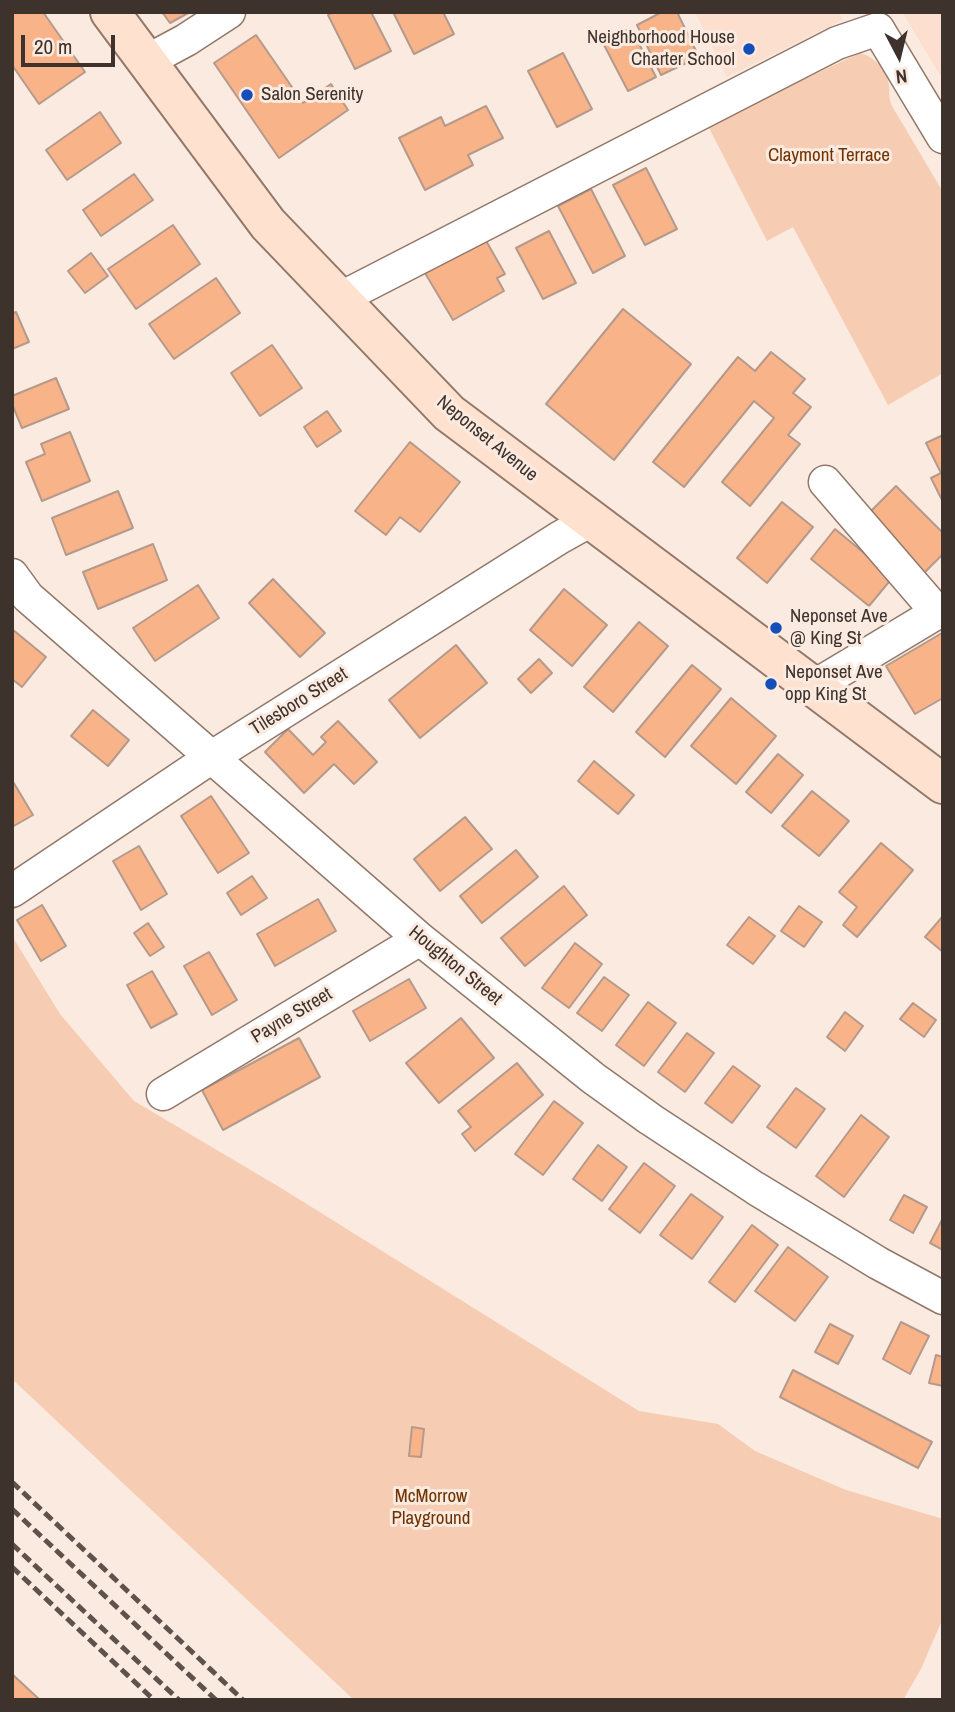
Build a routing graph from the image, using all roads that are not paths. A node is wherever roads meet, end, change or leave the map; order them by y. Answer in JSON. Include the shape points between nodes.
{"nodes":[{"id":1,"x":110,"y":12,"type":"edge"},
{"id":2,"x":229,"y":12,"type":"edge"},
{"id":3,"x":147,"y":61,"type":"junction"},
{"id":4,"x":943,"y":137,"type":"edge"},
{"id":5,"x":339,"y":299,"type":"junction"},
{"id":6,"x":825,"y":482,"type":"dead end"},
{"id":7,"x":591,"y":520,"type":"junction"},
{"id":8,"x":12,"y":575,"type":"edge"},
{"id":9,"x":940,"y":610,"type":"edge"},
{"id":10,"x":813,"y":687,"type":"junction"},
{"id":11,"x":212,"y":757,"type":"junction"},
{"id":12,"x":943,"y":784,"type":"edge"},
{"id":13,"x":12,"y":891,"type":"edge"},
{"id":14,"x":420,"y":939,"type":"junction"},
{"id":15,"x":163,"y":1094,"type":"dead end"},
{"id":16,"x":943,"y":1298,"type":"edge"}],
"edges":[{"from":1,"to":3,"type":"main road","name":"Neponset Avenue"},
{"from":2,"to":3,"type":"street"},
{"from":3,"to":5,"type":"main road","name":"Neponset Avenue","via":[[268,224]]},
{"from":4,"to":5,"type":"street","via":[[878,29],[836,43]]},
{"from":5,"to":7,"type":"main road","name":"Neponset Avenue","via":[[449,412]]},
{"from":6,"to":9,"type":"street"},
{"from":7,"to":10,"type":"main road","name":"Neponset Avenue"},
{"from":7,"to":11,"type":"street","name":"Tilesboro Street"},
{"from":8,"to":11,"type":"street","name":"Houghton Street","via":[[28,597]]},
{"from":9,"to":10,"type":"street"},
{"from":10,"to":12,"type":"main road","name":"Neponset Avenue"},
{"from":11,"to":13,"type":"street","name":"Tilesboro Street"},
{"from":11,"to":14,"type":"street","name":"Houghton Street"},
{"from":14,"to":15,"type":"street","name":"Payne Street"},
{"from":14,"to":16,"type":"street","name":"Houghton Street","via":[[649,1119],[813,1224]]}]}
